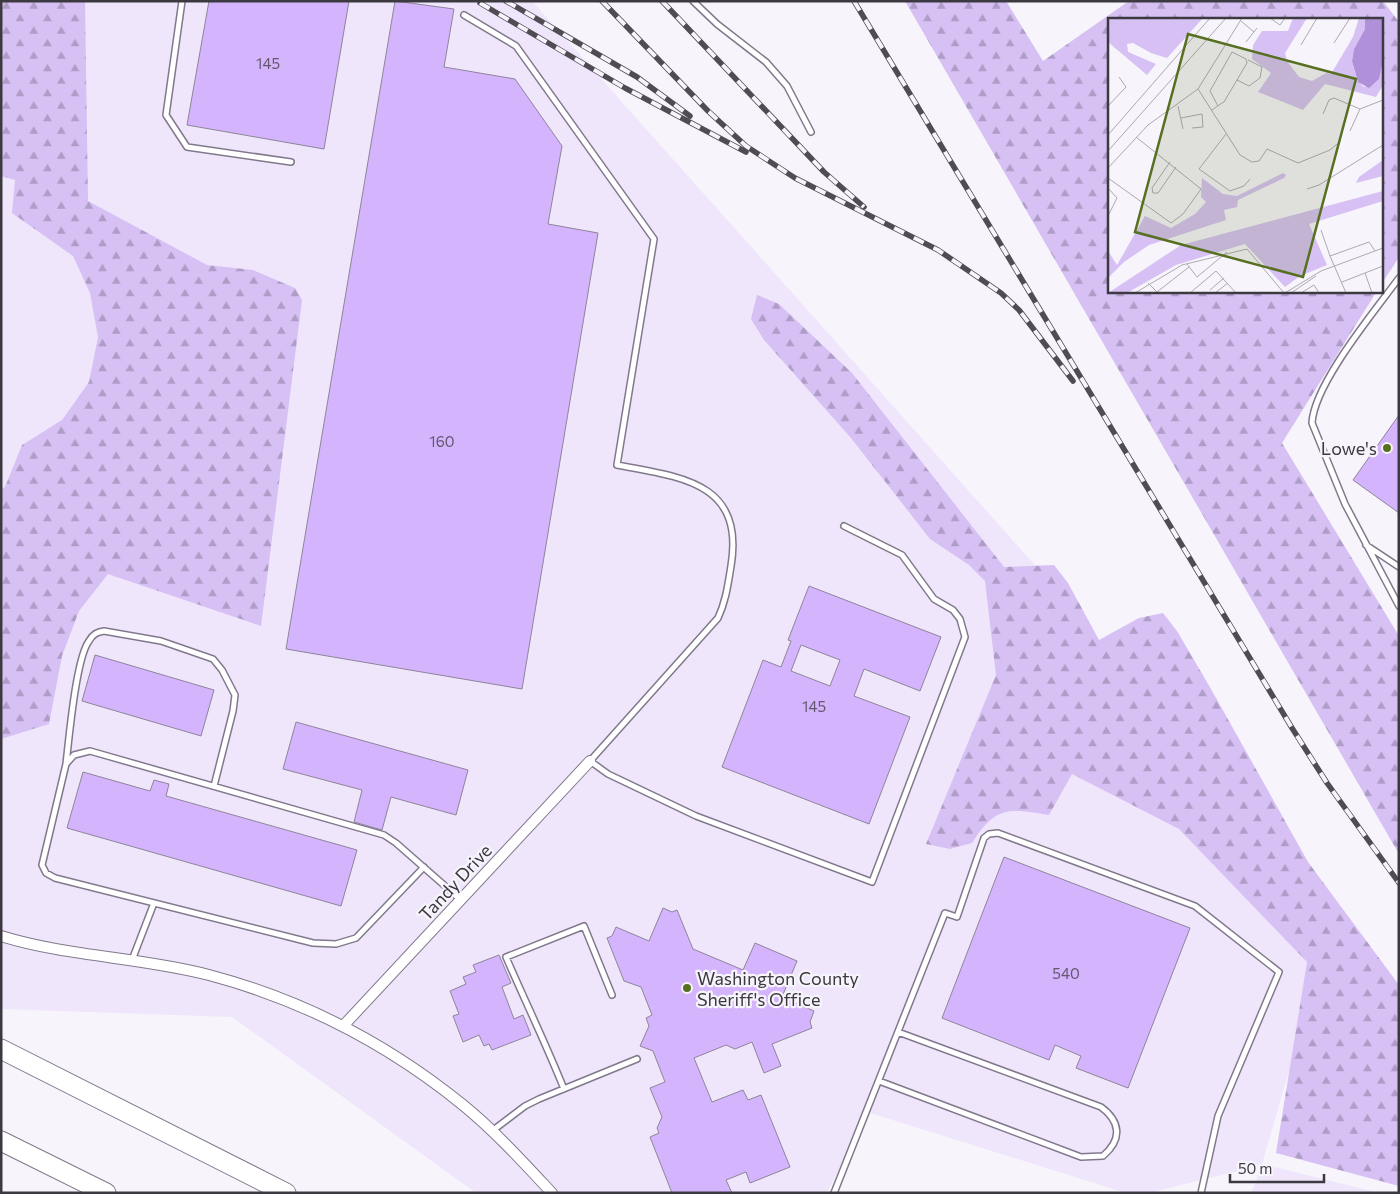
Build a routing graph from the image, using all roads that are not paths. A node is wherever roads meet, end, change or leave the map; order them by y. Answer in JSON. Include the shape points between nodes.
{"nodes":[{"id":1,"x":182,"y":1,"type":"edge"},
{"id":2,"x":693,"y":1,"type":"edge"},
{"id":3,"x":464,"y":15,"type":"dead end"},
{"id":4,"x":811,"y":132,"type":"dead end"},
{"id":5,"x":291,"y":162,"type":"dead end"},
{"id":6,"x":1399,"y":278,"type":"edge"},
{"id":7,"x":844,"y":526,"type":"dead end"},
{"id":8,"x":1365,"y":544,"type":"junction"},
{"id":9,"x":1399,"y":568,"type":"edge"},
{"id":10,"x":1399,"y":606,"type":"edge"},
{"id":11,"x":590,"y":761,"type":"junction"},
{"id":12,"x":66,"y":764,"type":"junction"},
{"id":13,"x":214,"y":786,"type":"junction"},
{"id":14,"x":424,"y":867,"type":"junction"},
{"id":15,"x":462,"y":900,"type":"junction"},
{"id":16,"x":154,"y":903,"type":"junction"},
{"id":17,"x":1,"y":936,"type":"edge"},
{"id":18,"x":132,"y":961,"type":"junction"},
{"id":19,"x":612,"y":995,"type":"dead end"},
{"id":20,"x":344,"y":1025,"type":"junction"},
{"id":21,"x":898,"y":1032,"type":"junction"},
{"id":22,"x":1,"y":1048,"type":"edge"},
{"id":23,"x":637,"y":1059,"type":"dead end"},
{"id":24,"x":879,"y":1081,"type":"junction"},
{"id":25,"x":564,"y":1089,"type":"junction"},
{"id":26,"x":492,"y":1132,"type":"junction"},
{"id":27,"x":1,"y":1141,"type":"edge"},
{"id":28,"x":106,"y":1193,"type":"edge"},
{"id":29,"x":286,"y":1193,"type":"edge"},
{"id":30,"x":552,"y":1193,"type":"edge"},
{"id":31,"x":834,"y":1193,"type":"edge"},
{"id":32,"x":1201,"y":1193,"type":"edge"}],
"edges":[{"from":1,"to":5,"type":"lane","via":[[166,115],[187,147]]},
{"from":2,"to":4,"type":"lane","via":[[766,62],[787,86]]},
{"from":3,"to":11,"type":"lane","via":[[516,46],[654,239],[617,465],[688,480],[715,496],[732,524],[735,545],[725,603],[718,618]]},
{"from":6,"to":8,"type":"lane","via":[[1326,380],[1313,412],[1316,435]]},
{"from":7,"to":11,"type":"lane","via":[[902,555],[934,599],[953,610],[960,619],[965,637],[872,882],[696,816],[608,774]]},
{"from":8,"to":9,"type":"lane"},
{"from":8,"to":10,"type":"lane"},
{"from":11,"to":15,"type":"street","name":"Tandy Drive"},
{"from":12,"to":13,"type":"lane","via":[[74,755],[90,751]]},
{"from":12,"to":13,"type":"lane","via":[[80,666],[87,642],[96,632],[104,631],[162,641],[213,659],[222,670],[235,695]]},
{"from":12,"to":16,"type":"lane","via":[[42,865],[46,874]]},
{"from":13,"to":14,"type":"lane","via":[[384,835]]},
{"from":14,"to":15,"type":"lane"},
{"from":14,"to":16,"type":"lane","via":[[356,938],[336,944],[314,943]]},
{"from":15,"to":20,"type":"street","name":"Tandy Drive"},
{"from":16,"to":18,"type":"lane"},
{"from":17,"to":18,"type":"street","via":[[64,951]]},
{"from":18,"to":20,"type":"street","via":[[209,975],[252,988]]},
{"from":19,"to":25,"type":"lane","via":[[584,926],[506,957]]},
{"from":20,"to":26,"type":"street","via":[[424,1075]]},
{"from":21,"to":24,"type":"lane"},
{"from":21,"to":24,"type":"lane","via":[[1101,1107],[1111,1114],[1115,1122],[1114,1143],[1103,1156],[1081,1157]]},
{"from":21,"to":32,"type":"lane","via":[[945,913],[956,917],[988,834],[998,833],[1195,906],[1279,972],[1218,1116]]},
{"from":22,"to":29,"type":"highway"},
{"from":23,"to":25,"type":"lane"},
{"from":24,"to":31,"type":"lane"},
{"from":25,"to":26,"type":"lane","via":[[525,1106]]},
{"from":26,"to":30,"type":"street"},
{"from":27,"to":28,"type":"highway"}]}
